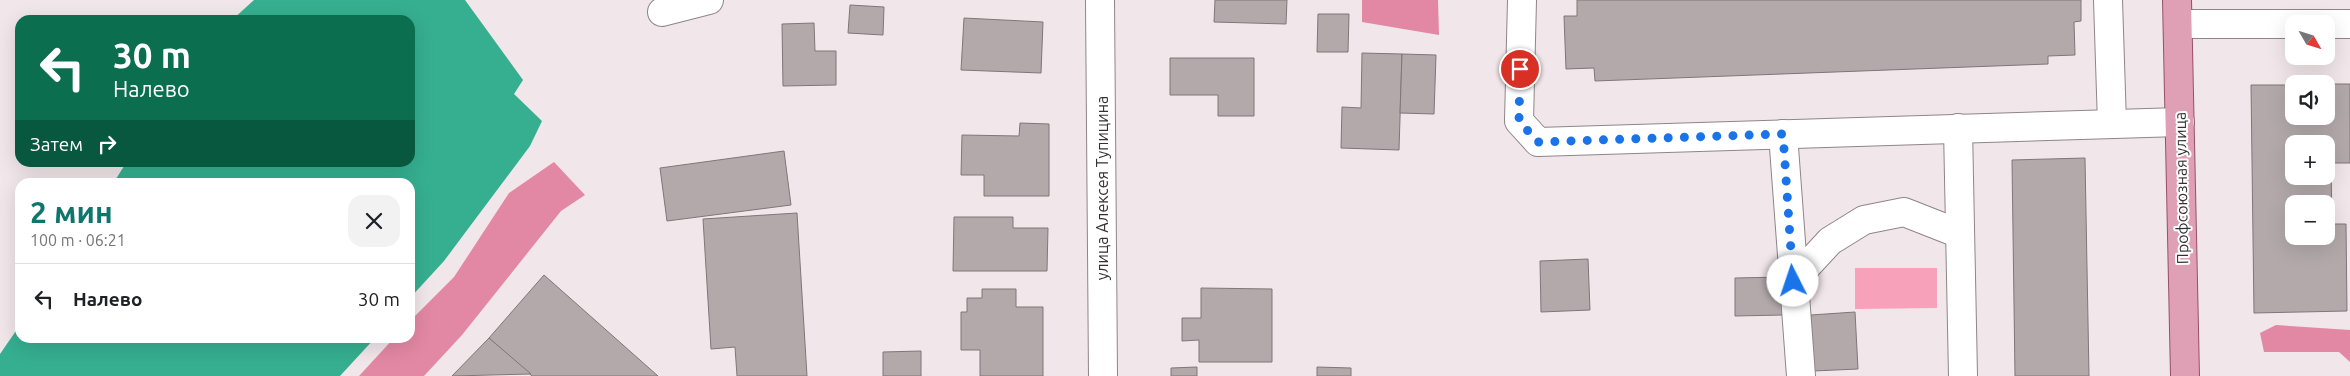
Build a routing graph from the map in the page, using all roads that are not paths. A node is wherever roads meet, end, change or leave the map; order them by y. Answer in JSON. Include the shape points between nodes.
{"nodes":[{"id":1,"x":709,"y":0,"type":"edge"},
{"id":2,"x":1100,"y":0,"type":"edge"},
{"id":3,"x":1522,"y":0,"type":"edge"},
{"id":4,"x":2108,"y":0,"type":"edge"},
{"id":5,"x":662,"y":12,"type":"dead end"},
{"id":6,"x":2178,"y":12,"type":"edge"},
{"id":7,"x":2350,"y":24,"type":"edge"},
{"id":8,"x":2180,"y":122,"type":"junction"},
{"id":9,"x":2112,"y":124,"type":"junction"},
{"id":10,"x":1958,"y":128,"type":"junction"},
{"id":11,"x":1783,"y":134,"type":"junction"},
{"id":12,"x":1960,"y":234,"type":"junction"},
{"id":13,"x":1793,"y":281,"type":"junction"},
{"id":14,"x":1103,"y":376,"type":"edge"},
{"id":15,"x":1801,"y":376,"type":"edge"},
{"id":16,"x":1963,"y":376,"type":"edge"},
{"id":17,"x":2184,"y":376,"type":"edge"}],
"edges":[{"from":1,"to":5,"type":"street"},
{"from":2,"to":14,"type":"street","name":"улица Алексея Тупицина"},
{"from":3,"to":11,"type":"street","via":[[1519,121],[1538,142]]},
{"from":4,"to":9,"type":"street"},
{"from":6,"to":7,"type":"street"},
{"from":6,"to":8,"type":"main road","name":"Профсоюзная улица"},
{"from":8,"to":9,"type":"street"},
{"from":8,"to":17,"type":"main road","name":"Профсоюзная улица"},
{"from":9,"to":10,"type":"street"},
{"from":10,"to":11,"type":"street"},
{"from":10,"to":12,"type":"street"},
{"from":11,"to":13,"type":"street"},
{"from":12,"to":13,"type":"street","via":[[1904,212],[1864,220],[1830,241]]},
{"from":12,"to":16,"type":"street"},
{"from":13,"to":15,"type":"street"}]}
